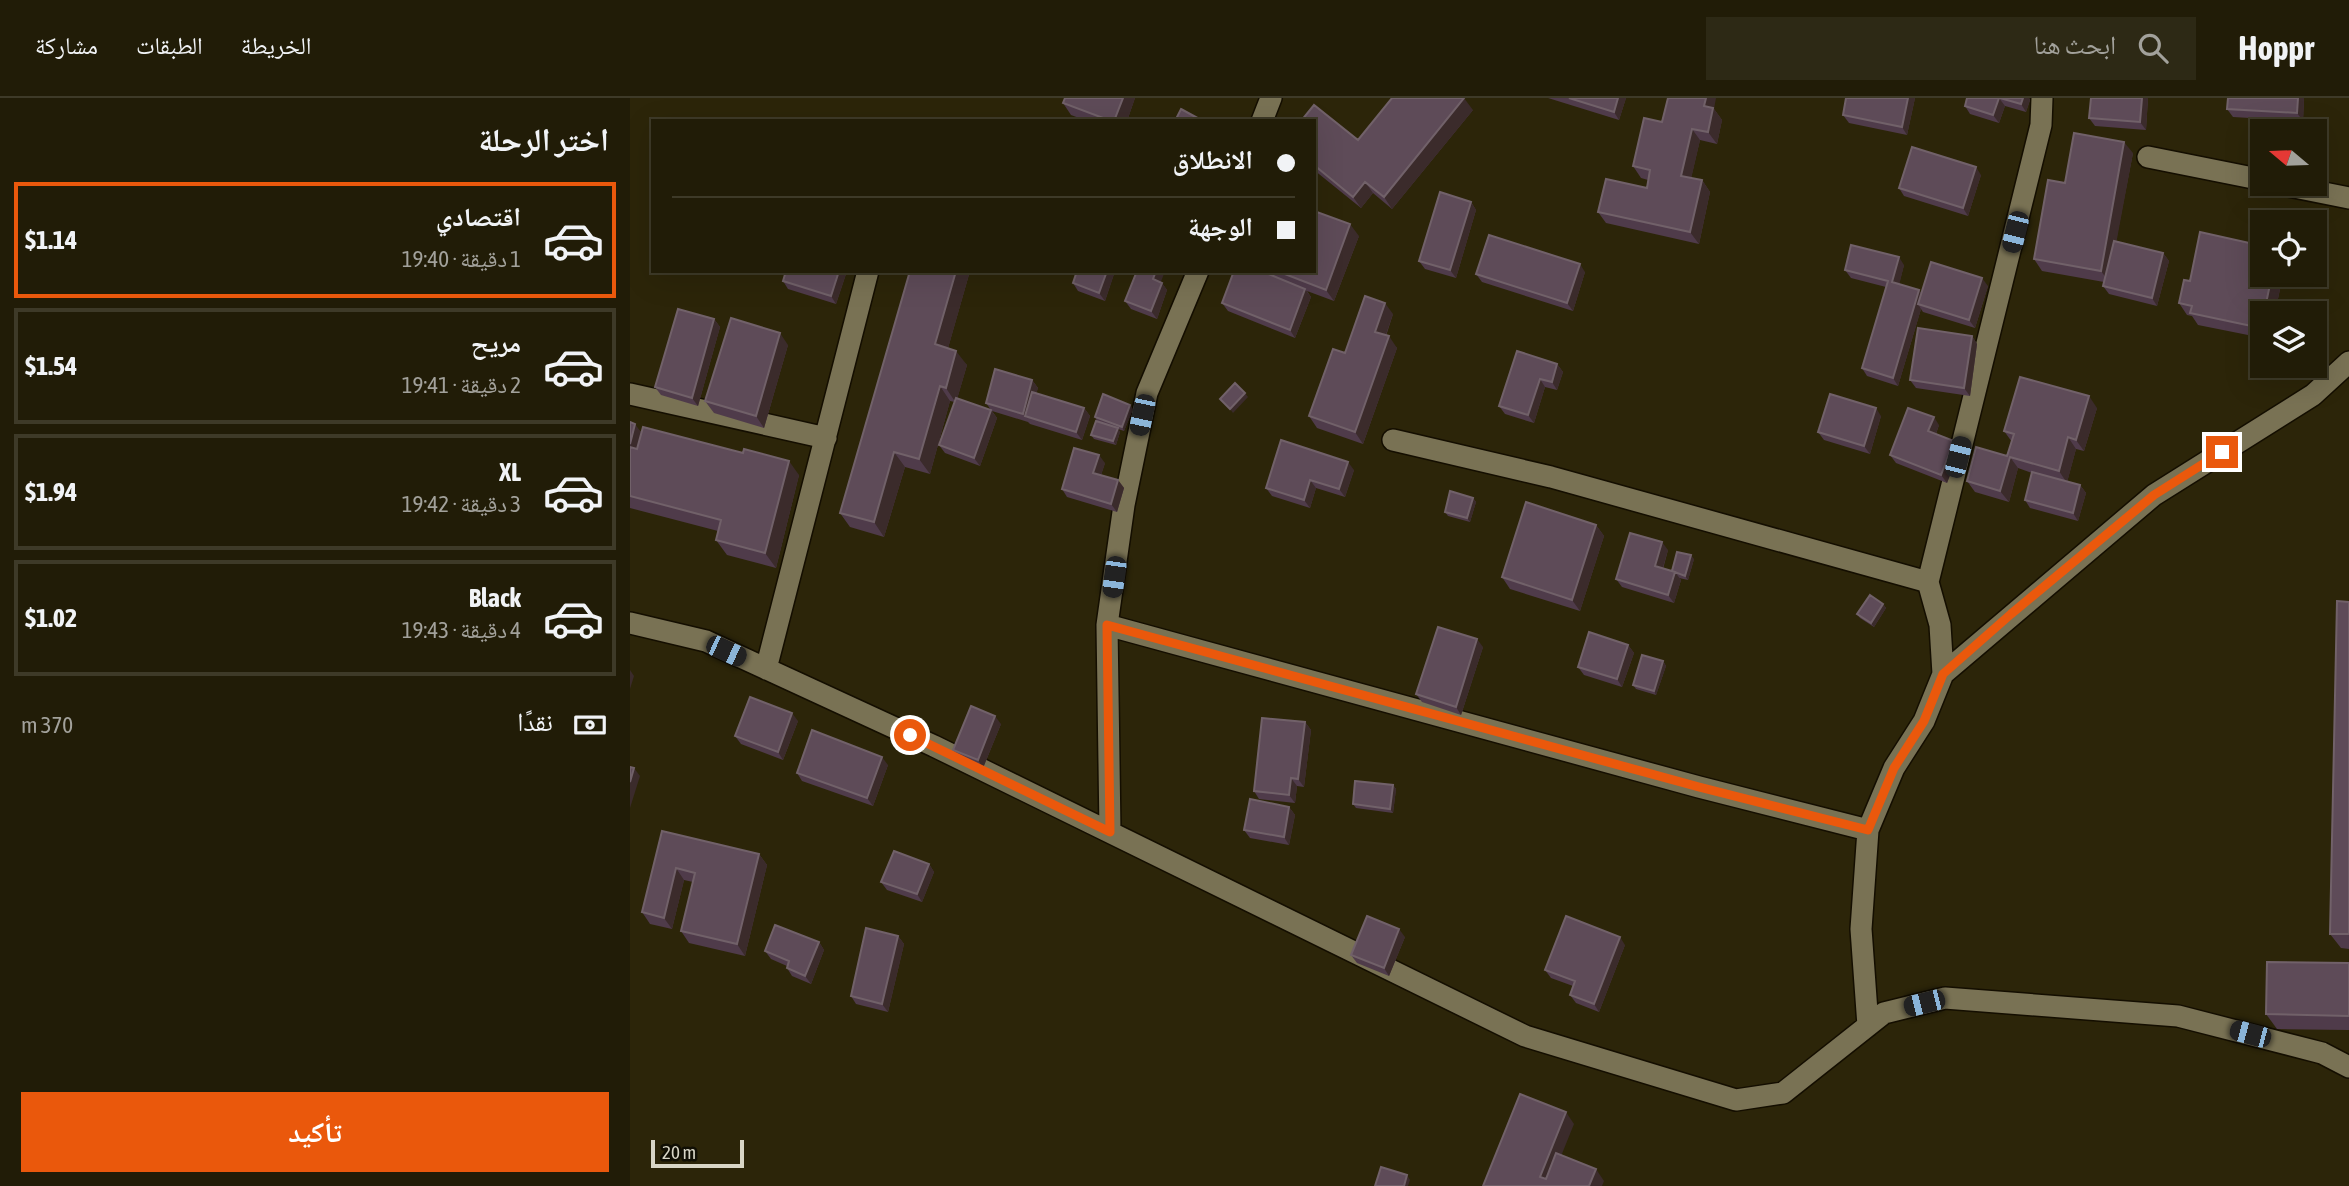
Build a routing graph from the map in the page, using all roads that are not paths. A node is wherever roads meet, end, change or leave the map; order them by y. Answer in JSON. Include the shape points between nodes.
{"nodes":[{"id":1,"x":1271,"y":98,"type":"edge"},
{"id":2,"x":2042,"y":98,"type":"edge"},
{"id":3,"x":1263,"y":119,"type":"edge"},
{"id":4,"x":2148,"y":157,"type":"dead end"},
{"id":5,"x":2250,"y":177,"type":"edge"},
{"id":6,"x":2328,"y":194,"type":"edge"},
{"id":7,"x":2349,"y":198,"type":"edge"},
{"id":8,"x":868,"y":273,"type":"edge"},
{"id":9,"x":1197,"y":273,"type":"edge"},
{"id":10,"x":2349,"y":362,"type":"edge"},
{"id":11,"x":630,"y":394,"type":"edge"},
{"id":12,"x":826,"y":439,"type":"junction"},
{"id":13,"x":1394,"y":440,"type":"dead end"},
{"id":14,"x":1928,"y":582,"type":"junction"},
{"id":15,"x":630,"y":623,"type":"edge"},
{"id":16,"x":1107,"y":625,"type":"junction"},
{"id":17,"x":766,"y":669,"type":"junction"},
{"id":18,"x":1943,"y":674,"type":"junction"},
{"id":19,"x":1868,"y":830,"type":"junction"},
{"id":20,"x":1110,"y":832,"type":"junction"},
{"id":21,"x":1868,"y":1026,"type":"junction"},
{"id":22,"x":2349,"y":1067,"type":"edge"}],
"edges":[{"from":1,"to":3,"type":"street"},
{"from":2,"to":14,"type":"street","via":[[2041,125]]},
{"from":4,"to":5,"type":"street"},
{"from":6,"to":7,"type":"street"},
{"from":8,"to":12,"type":"street"},
{"from":9,"to":16,"type":"street","via":[[1147,393],[1124,505]]},
{"from":10,"to":18,"type":"street","via":[[2313,395],[2154,495]]},
{"from":11,"to":12,"type":"street"},
{"from":12,"to":17,"type":"street"},
{"from":13,"to":14,"type":"street","via":[[1551,477]]},
{"from":14,"to":18,"type":"street","via":[[1940,625]]},
{"from":15,"to":17,"type":"street","via":[[706,641]]},
{"from":16,"to":19,"type":"street"},
{"from":16,"to":20,"type":"street"},
{"from":17,"to":20,"type":"street"},
{"from":18,"to":19,"type":"street"},
{"from":19,"to":21,"type":"street","via":[[1861,929]]},
{"from":20,"to":21,"type":"street","via":[[1525,1036],[1736,1100],[1783,1093]]},
{"from":21,"to":22,"type":"street","via":[[1884,1013],[1945,998],[2178,1016],[2322,1053]]}]}
